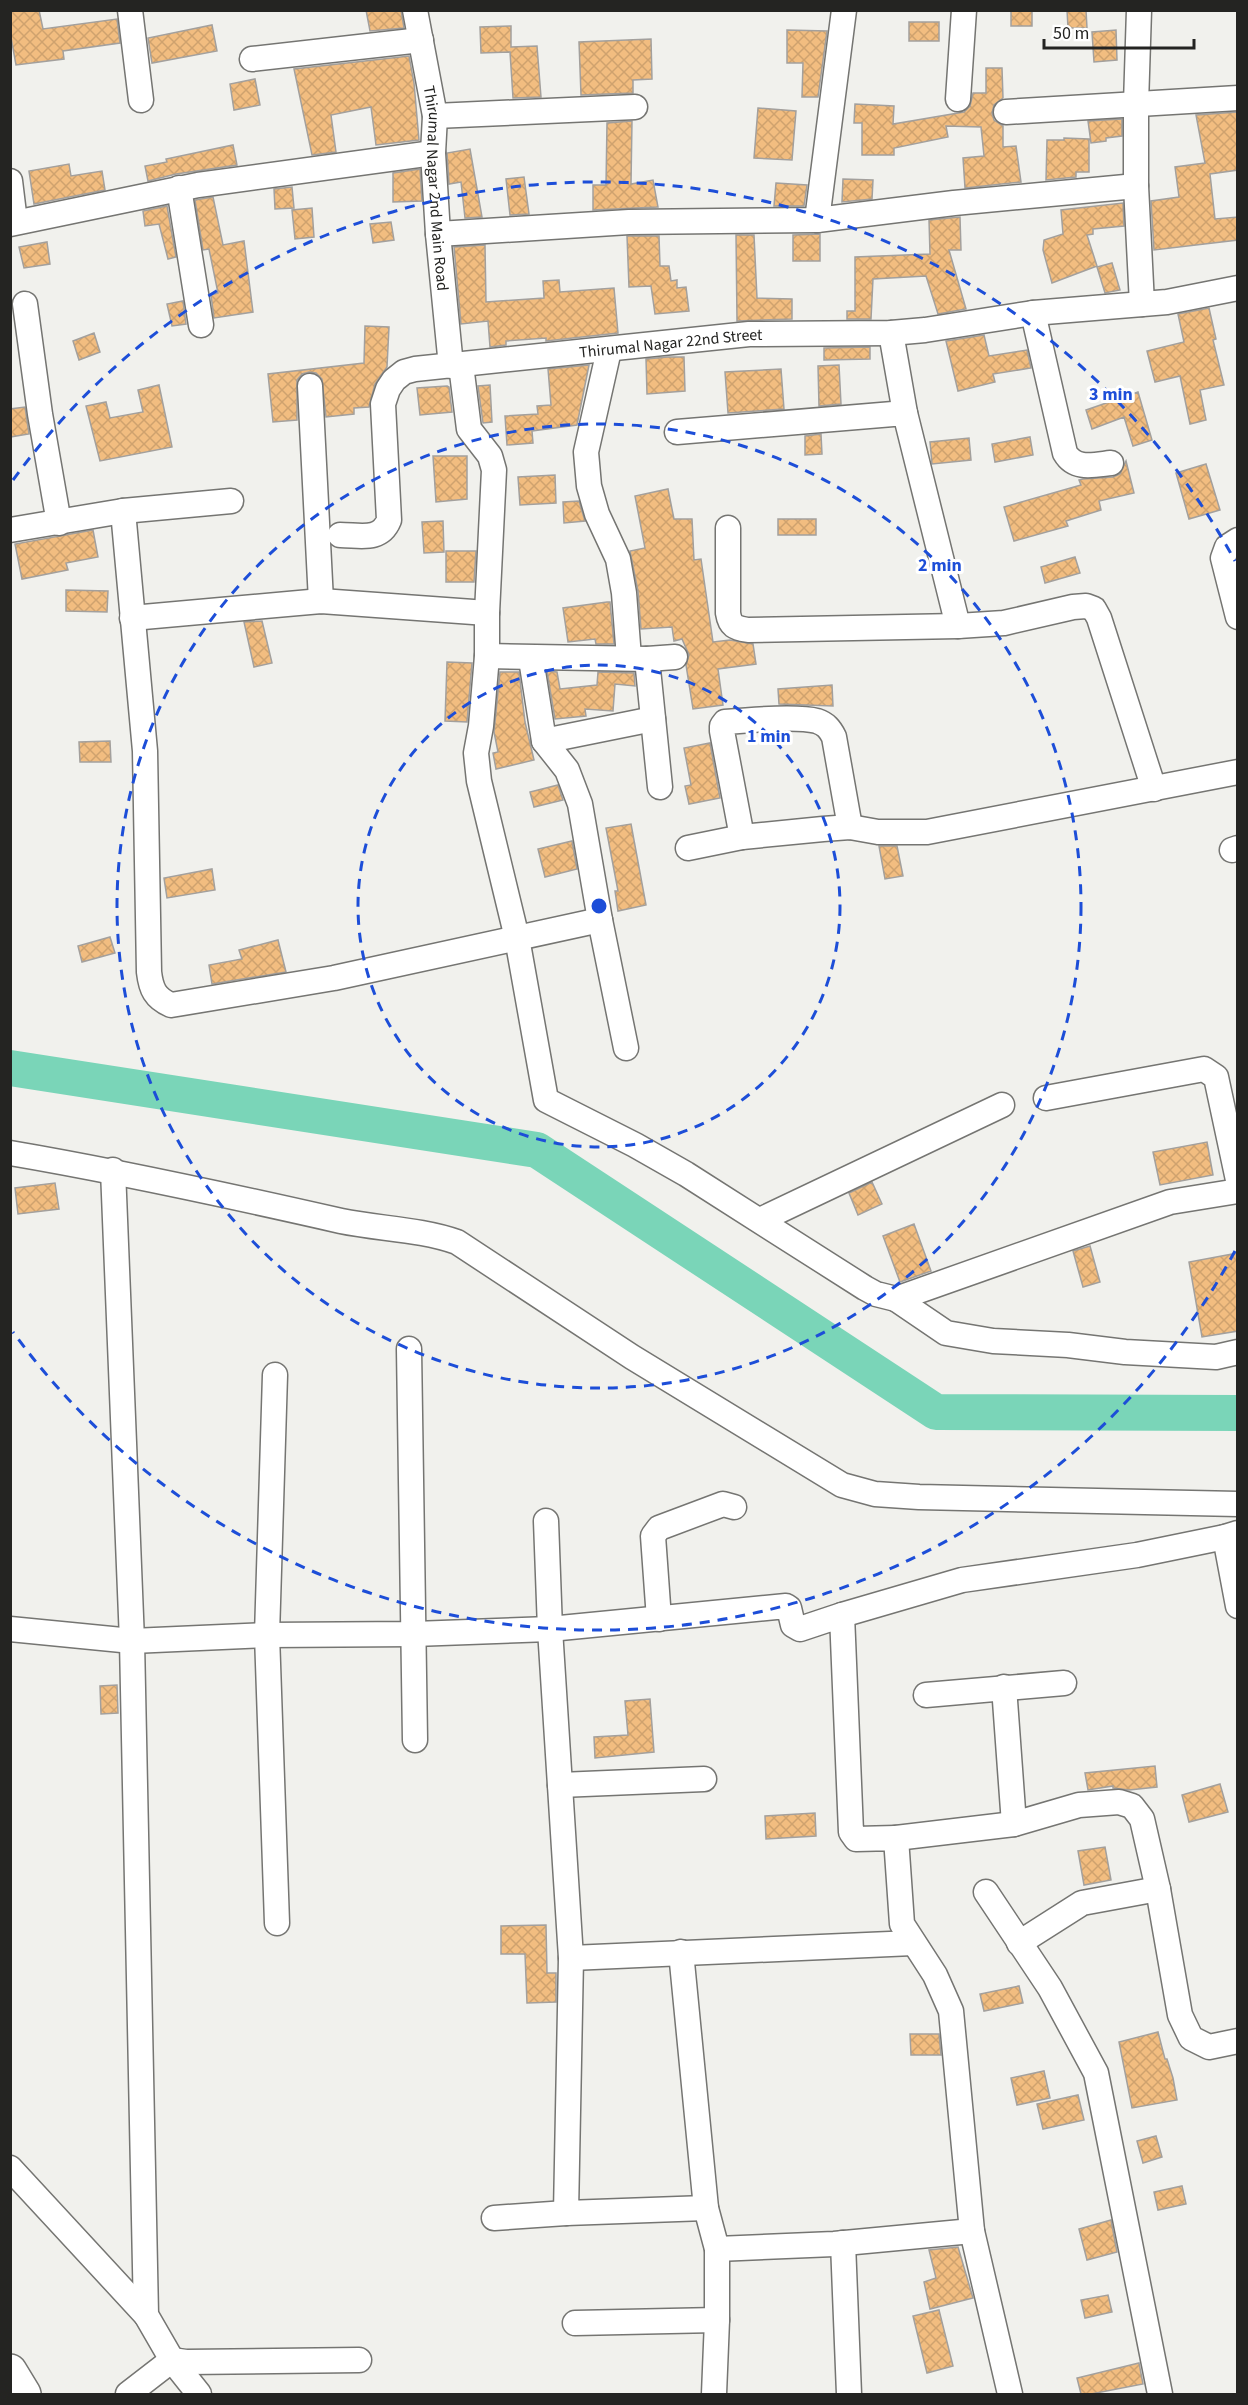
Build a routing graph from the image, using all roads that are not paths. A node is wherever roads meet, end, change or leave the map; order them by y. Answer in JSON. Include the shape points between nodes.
{"nodes":[{"id":1,"x":130,"y":10,"type":"edge"},
{"id":2,"x":415,"y":10,"type":"edge"},
{"id":3,"x":843,"y":10,"type":"edge"},
{"id":4,"x":964,"y":10,"type":"edge"},
{"id":5,"x":1139,"y":10,"type":"edge"},
{"id":6,"x":421,"y":40,"type":"junction"},
{"id":7,"x":252,"y":59,"type":"dead end"},
{"id":8,"x":1238,"y":98,"type":"edge"},
{"id":9,"x":958,"y":99,"type":"dead end"},
{"id":10,"x":141,"y":100,"type":"dead end"},
{"id":11,"x":1136,"y":104,"type":"junction"},
{"id":12,"x":636,"y":107,"type":"dead end"},
{"id":13,"x":1006,"y":111,"type":"dead end"},
{"id":14,"x":435,"y":116,"type":"junction"},
{"id":15,"x":434,"y":153,"type":"junction"},
{"id":16,"x":10,"y":181,"type":"edge"},
{"id":17,"x":1136,"y":186,"type":"junction"},
{"id":18,"x":179,"y":188,"type":"junction"},
{"id":19,"x":817,"y":220,"type":"junction"},
{"id":20,"x":13,"y":223,"type":"edge"},
{"id":21,"x":438,"y":234,"type":"junction"},
{"id":22,"x":1238,"y":288,"type":"edge"},
{"id":23,"x":1142,"y":304,"type":"junction"},
{"id":24,"x":1033,"y":313,"type":"junction"},
{"id":25,"x":21,"y":314,"type":"edge"},
{"id":26,"x":201,"y":324,"type":"dead end"},
{"id":27,"x":891,"y":333,"type":"junction"},
{"id":28,"x":609,"y":350,"type":"junction"},
{"id":29,"x":455,"y":366,"type":"junction"},
{"id":30,"x":310,"y":386,"type":"dead end"},
{"id":31,"x":905,"y":413,"type":"junction"},
{"id":32,"x":676,"y":432,"type":"dead end"},
{"id":33,"x":1111,"y":463,"type":"dead end"},
{"id":34,"x":231,"y":501,"type":"dead end"},
{"id":35,"x":123,"y":511,"type":"junction"},
{"id":36,"x":59,"y":523,"type":"junction"},
{"id":37,"x":728,"y":528,"type":"dead end"},
{"id":38,"x":10,"y":530,"type":"edge"},
{"id":39,"x":340,"y":535,"type":"dead end"},
{"id":40,"x":1238,"y":540,"type":"edge"},
{"id":41,"x":321,"y":601,"type":"junction"},
{"id":42,"x":487,"y":612,"type":"junction"},
{"id":43,"x":1238,"y":617,"type":"edge"},
{"id":44,"x":132,"y":618,"type":"junction"},
{"id":45,"x":958,"y":626,"type":"junction"},
{"id":46,"x":487,"y":656,"type":"junction"},
{"id":47,"x":675,"y":657,"type":"dead end"},
{"id":48,"x":531,"y":658,"type":"junction"},
{"id":49,"x":638,"y":658,"type":"junction"},
{"id":50,"x":653,"y":719,"type":"junction"},
{"id":51,"x":544,"y":741,"type":"junction"},
{"id":52,"x":1238,"y":772,"type":"edge"},
{"id":53,"x":660,"y":787,"type":"dead end"},
{"id":54,"x":1154,"y":789,"type":"junction"},
{"id":55,"x":850,"y":827,"type":"junction"},
{"id":56,"x":742,"y":837,"type":"junction"},
{"id":57,"x":688,"y":848,"type":"dead end"},
{"id":58,"x":600,"y":920,"type":"junction"},
{"id":59,"x":517,"y":938,"type":"junction"},
{"id":60,"x":626,"y":1048,"type":"dead end"},
{"id":61,"x":1046,"y":1098,"type":"dead end"},
{"id":62,"x":1002,"y":1105,"type":"dead end"},
{"id":63,"x":10,"y":1153,"type":"edge"},
{"id":64,"x":113,"y":1170,"type":"junction"},
{"id":65,"x":1238,"y":1180,"type":"edge"},
{"id":66,"x":1238,"y":1191,"type":"edge"},
{"id":67,"x":760,"y":1220,"type":"junction"},
{"id":68,"x":896,"y":1299,"type":"junction"},
{"id":69,"x":409,"y":1349,"type":"dead end"},
{"id":70,"x":1238,"y":1352,"type":"edge"},
{"id":71,"x":274,"y":1375,"type":"dead end"},
{"id":72,"x":1238,"y":1504,"type":"edge"},
{"id":73,"x":734,"y":1507,"type":"dead end"},
{"id":74,"x":546,"y":1521,"type":"dead end"},
{"id":75,"x":1231,"y":1535,"type":"edge"},
{"id":76,"x":1238,"y":1606,"type":"edge"},
{"id":77,"x":842,"y":1615,"type":"junction"},
{"id":78,"x":659,"y":1618,"type":"junction"},
{"id":79,"x":10,"y":1629,"type":"edge"},
{"id":80,"x":550,"y":1629,"type":"junction"},
{"id":81,"x":414,"y":1634,"type":"junction"},
{"id":82,"x":267,"y":1635,"type":"junction"},
{"id":83,"x":132,"y":1641,"type":"junction"},
{"id":84,"x":1064,"y":1683,"type":"dead end"},
{"id":85,"x":1004,"y":1687,"type":"junction"},
{"id":86,"x":926,"y":1695,"type":"dead end"},
{"id":87,"x":415,"y":1740,"type":"dead end"},
{"id":88,"x":704,"y":1779,"type":"dead end"},
{"id":89,"x":560,"y":1785,"type":"junction"},
{"id":90,"x":1014,"y":1824,"type":"junction"},
{"id":91,"x":896,"y":1839,"type":"junction"},
{"id":92,"x":1158,"y":1889,"type":"junction"},
{"id":93,"x":986,"y":1892,"type":"dead end"},
{"id":94,"x":277,"y":1923,"type":"dead end"},
{"id":95,"x":913,"y":1943,"type":"junction"},
{"id":96,"x":1019,"y":1943,"type":"junction"},
{"id":97,"x":681,"y":1952,"type":"junction"},
{"id":98,"x":571,"y":1958,"type":"junction"},
{"id":99,"x":1238,"y":2041,"type":"edge"},
{"id":100,"x":10,"y":2168,"type":"edge"},
{"id":101,"x":706,"y":2208,"type":"junction"},
{"id":102,"x":566,"y":2213,"type":"junction"},
{"id":103,"x":494,"y":2218,"type":"dead end"},
{"id":104,"x":972,"y":2231,"type":"junction"},
{"id":105,"x":843,"y":2243,"type":"junction"},
{"id":106,"x":717,"y":2249,"type":"junction"},
{"id":107,"x":146,"y":2314,"type":"junction"},
{"id":108,"x":717,"y":2320,"type":"junction"},
{"id":109,"x":575,"y":2323,"type":"dead end"},
{"id":110,"x":172,"y":2360,"type":"junction"},
{"id":111,"x":359,"y":2360,"type":"dead end"},
{"id":112,"x":10,"y":2371,"type":"edge"},
{"id":113,"x":24,"y":2394,"type":"edge"},
{"id":114,"x":128,"y":2394,"type":"edge"},
{"id":115,"x":199,"y":2394,"type":"edge"},
{"id":116,"x":714,"y":2394,"type":"edge"},
{"id":117,"x":849,"y":2394,"type":"edge"},
{"id":118,"x":1010,"y":2394,"type":"edge"},
{"id":119,"x":1160,"y":2394,"type":"edge"}],
"edges":[{"from":1,"to":10,"type":"street"},
{"from":2,"to":6,"type":"street","name":"Thirumal Nagar 2nd Main Road"},
{"from":3,"to":19,"type":"street"},
{"from":4,"to":9,"type":"street"},
{"from":5,"to":11,"type":"street"},
{"from":6,"to":7,"type":"street"},
{"from":6,"to":14,"type":"street","name":"Thirumal Nagar 2nd Main Road"},
{"from":8,"to":11,"type":"street"},
{"from":11,"to":13,"type":"street"},
{"from":11,"to":17,"type":"street"},
{"from":12,"to":14,"type":"street"},
{"from":14,"to":15,"type":"street","name":"Thirumal Nagar 2nd Main Road"},
{"from":15,"to":18,"type":"street"},
{"from":15,"to":21,"type":"street","name":"Thirumal Nagar 2nd Main Road"},
{"from":16,"to":20,"type":"street"},
{"from":17,"to":19,"type":"street"},
{"from":17,"to":23,"type":"street"},
{"from":18,"to":20,"type":"street"},
{"from":18,"to":26,"type":"street"},
{"from":19,"to":21,"type":"street","via":[[628,222]]},
{"from":21,"to":29,"type":"street","name":"Thirumal Nagar 2nd Main Road"},
{"from":22,"to":23,"type":"street","name":"Thirumal Nagar 22nd Street","via":[[1197,298]]},
{"from":23,"to":24,"type":"street","name":"Thirumal Nagar 22nd Street"},
{"from":24,"to":27,"type":"street","name":"Thirumal Nagar 22nd Street"},
{"from":24,"to":33,"type":"street","via":[[1065,453],[1076,465]]},
{"from":25,"to":36,"type":"street"},
{"from":27,"to":28,"type":"street","name":"Thirumal Nagar 22nd Street","via":[[750,334]]},
{"from":27,"to":31,"type":"street"},
{"from":28,"to":29,"type":"street","name":"Thirumal Nagar 22nd Street"},
{"from":28,"to":49,"type":"street","via":[[586,452],[589,486],[618,559]]},
{"from":29,"to":39,"type":"street","name":"Thirumal Nagar 22nd Street","via":[[404,372],[388,389],[383,404],[388,520],[378,535]]},
{"from":29,"to":42,"type":"street","name":"Thirumal Nagar 2nd Main Road","via":[[469,429],[490,456],[495,470]]},
{"from":30,"to":41,"type":"street"},
{"from":31,"to":32,"type":"street"},
{"from":31,"to":45,"type":"street"},
{"from":34,"to":35,"type":"street"},
{"from":35,"to":36,"type":"street"},
{"from":35,"to":44,"type":"street"},
{"from":36,"to":38,"type":"street"},
{"from":37,"to":45,"type":"street","via":[[728,613],[729,621],[737,628]]},
{"from":40,"to":43,"type":"street","via":[[1227,547],[1223,558]]},
{"from":41,"to":42,"type":"street"},
{"from":41,"to":44,"type":"street"},
{"from":42,"to":46,"type":"street","name":"Thirumal Nagar 2nd Main Road"},
{"from":44,"to":59,"type":"street","via":[[145,751],[149,972],[151,988],[159,999],[171,1005],[334,978]]},
{"from":45,"to":54,"type":"street","via":[[1004,623],[1073,607],[1094,609]]},
{"from":46,"to":48,"type":"street"},
{"from":46,"to":59,"type":"street","name":"Thirumal Nagar 2nd Main Road","via":[[476,753]]},
{"from":47,"to":49,"type":"street"},
{"from":48,"to":49,"type":"street"},
{"from":48,"to":51,"type":"street"},
{"from":49,"to":50,"type":"street"},
{"from":50,"to":51,"type":"street"},
{"from":50,"to":53,"type":"street"},
{"from":51,"to":58,"type":"street","via":[[567,770],[580,804]]},
{"from":52,"to":54,"type":"street"},
{"from":54,"to":55,"type":"street","via":[[927,832],[878,832]]},
{"from":55,"to":56,"type":"street"},
{"from":55,"to":56,"type":"street","via":[[834,737],[828,727],[805,720],[725,722],[722,731]]},
{"from":56,"to":57,"type":"street"},
{"from":58,"to":59,"type":"street"},
{"from":58,"to":60,"type":"street"},
{"from":59,"to":67,"type":"street","name":"Thirumal Nagar 2nd Main Road","via":[[546,1100],[635,1145]]},
{"from":61,"to":65,"type":"street","via":[[1204,1069],[1216,1077]]},
{"from":62,"to":67,"type":"street"},
{"from":63,"to":64,"type":"street"},
{"from":64,"to":72,"type":"street","via":[[352,1223],[435,1234],[457,1242],[632,1357],[842,1485],[875,1494],[919,1497]]},
{"from":64,"to":83,"type":"street"},
{"from":66,"to":68,"type":"street","via":[[1170,1202]]},
{"from":67,"to":68,"type":"street","via":[[865,1288]]},
{"from":68,"to":70,"type":"street","via":[[946,1333],[993,1341],[1216,1357]]},
{"from":69,"to":81,"type":"street"},
{"from":71,"to":82,"type":"street"},
{"from":73,"to":78,"type":"street","via":[[723,1504],[658,1528],[653,1536]]},
{"from":74,"to":80,"type":"street"},
{"from":75,"to":76,"type":"street"},
{"from":75,"to":77,"type":"street","via":[[1137,1555],[962,1580]]},
{"from":77,"to":78,"type":"street","via":[[800,1629],[793,1625],[786,1606]]},
{"from":77,"to":91,"type":"street","via":[[851,1832],[856,1839]]},
{"from":78,"to":80,"type":"street"},
{"from":79,"to":83,"type":"street"},
{"from":80,"to":81,"type":"street"},
{"from":80,"to":89,"type":"street"},
{"from":81,"to":82,"type":"street"},
{"from":81,"to":87,"type":"street"},
{"from":82,"to":83,"type":"street"},
{"from":82,"to":94,"type":"street"},
{"from":83,"to":107,"type":"street"},
{"from":84,"to":85,"type":"street"},
{"from":85,"to":86,"type":"street"},
{"from":85,"to":90,"type":"street"},
{"from":88,"to":89,"type":"street"},
{"from":89,"to":98,"type":"street"},
{"from":90,"to":91,"type":"street"},
{"from":90,"to":92,"type":"street","via":[[1079,1805],[1119,1802],[1132,1806],[1142,1819]]},
{"from":91,"to":95,"type":"street","via":[[902,1924]]},
{"from":92,"to":96,"type":"street","via":[[1082,1903]]},
{"from":92,"to":99,"type":"street","via":[[1179,2015],[1191,2038],[1209,2047]]},
{"from":93,"to":96,"type":"street"},
{"from":95,"to":97,"type":"street"},
{"from":95,"to":104,"type":"street","via":[[935,1975],[951,2011]]},
{"from":96,"to":119,"type":"street","via":[[1050,1988],[1096,2073]]},
{"from":97,"to":98,"type":"street"},
{"from":97,"to":101,"type":"street"},
{"from":98,"to":102,"type":"street"},
{"from":100,"to":107,"type":"street"},
{"from":101,"to":102,"type":"street"},
{"from":101,"to":106,"type":"street"},
{"from":102,"to":103,"type":"street"},
{"from":104,"to":105,"type":"street"},
{"from":104,"to":118,"type":"street"},
{"from":105,"to":106,"type":"street"},
{"from":105,"to":117,"type":"street"},
{"from":106,"to":108,"type":"street"},
{"from":107,"to":110,"type":"street"},
{"from":108,"to":109,"type":"street"},
{"from":108,"to":116,"type":"street"},
{"from":110,"to":111,"type":"street"},
{"from":110,"to":114,"type":"street"},
{"from":110,"to":115,"type":"street"},
{"from":112,"to":113,"type":"street"}]}
